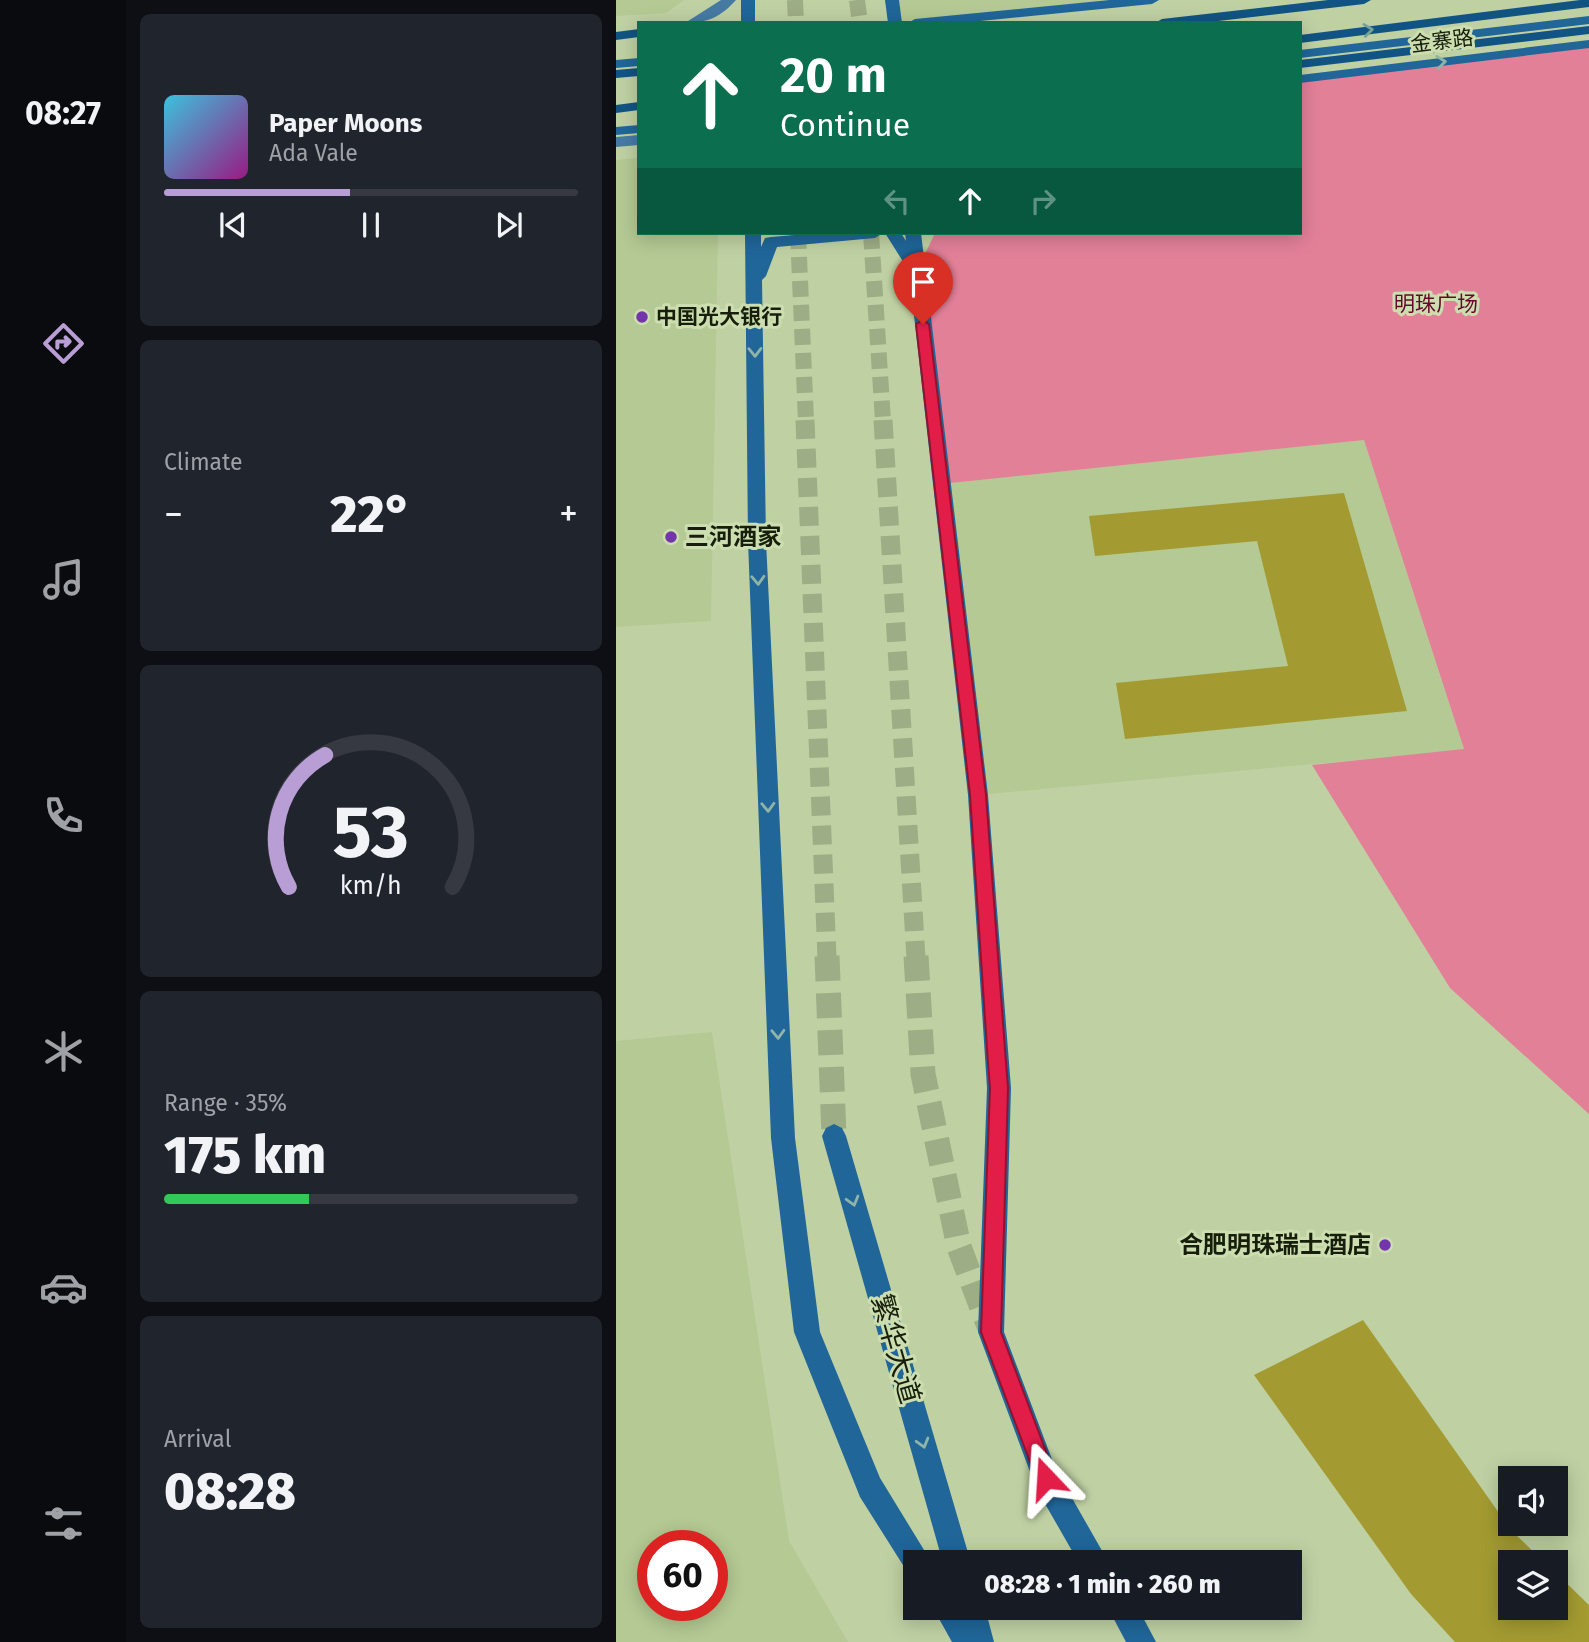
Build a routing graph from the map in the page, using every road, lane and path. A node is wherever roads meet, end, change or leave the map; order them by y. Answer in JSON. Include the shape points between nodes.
{"nodes":[{"id":1,"x":729,"y":0,"type":"edge"},
{"id":2,"x":748,"y":0,"type":"edge"},
{"id":3,"x":892,"y":0,"type":"edge"},
{"id":4,"x":1152,"y":0,"type":"edge"},
{"id":5,"x":1364,"y":0,"type":"edge"},
{"id":6,"x":1589,"y":3,"type":"edge"},
{"id":7,"x":1589,"y":20,"type":"edge"},
{"id":8,"x":697,"y":21,"type":"edge"},
{"id":9,"x":748,"y":21,"type":"edge"},
{"id":10,"x":895,"y":21,"type":"edge"},
{"id":11,"x":936,"y":21,"type":"edge"},
{"id":12,"x":1180,"y":21,"type":"edge"},
{"id":13,"x":1589,"y":30,"type":"edge"},
{"id":14,"x":637,"y":31,"type":"edge"},
{"id":15,"x":616,"y":34,"type":"edge"},
{"id":16,"x":1302,"y":39,"type":"edge"},
{"id":17,"x":1589,"y":44,"type":"edge"},
{"id":18,"x":1302,"y":54,"type":"edge"},
{"id":19,"x":637,"y":62,"type":"edge"},
{"id":20,"x":616,"y":64,"type":"edge"},
{"id":21,"x":1302,"y":64,"type":"edge"},
{"id":22,"x":637,"y":72,"type":"edge"},
{"id":23,"x":616,"y":74,"type":"edge"},
{"id":24,"x":1302,"y":79,"type":"edge"},
{"id":25,"x":637,"y":106,"type":"edge"},
{"id":26,"x":616,"y":109,"type":"edge"},
{"id":27,"x":637,"y":129,"type":"edge"},
{"id":28,"x":616,"y":131,"type":"edge"},
{"id":29,"x":637,"y":140,"type":"edge"},
{"id":30,"x":616,"y":142,"type":"edge"},
{"id":31,"x":753,"y":235,"type":"edge"},
{"id":32,"x":852,"y":235,"type":"edge"},
{"id":33,"x":894,"y":235,"type":"edge"},
{"id":34,"x":913,"y":235,"type":"edge"},
{"id":35,"x":917,"y":271,"type":"junction"},
{"id":36,"x":754,"y":284,"type":"junction"},
{"id":37,"x":834,"y":1136,"type":"tunnel mouth"},
{"id":38,"x":910,"y":1550,"type":"edge"},
{"id":39,"x":953,"y":1550,"type":"edge"},
{"id":40,"x":1088,"y":1550,"type":"edge"},
{"id":41,"x":954,"y":1620,"type":"edge"},
{"id":42,"x":974,"y":1620,"type":"edge"},
{"id":43,"x":1129,"y":1620,"type":"edge"},
{"id":44,"x":968,"y":1642,"type":"edge"},
{"id":45,"x":980,"y":1642,"type":"edge"},
{"id":46,"x":1142,"y":1642,"type":"edge"}],
"edges":[{"from":1,"to":8,"type":"street"},
{"from":2,"to":9,"type":"main road"},
{"from":3,"to":10,"type":"main road"},
{"from":4,"to":11,"type":"main road"},
{"from":5,"to":12,"type":"highway"},
{"from":16,"to":6,"type":"highway","one_way":true},
{"from":7,"to":18,"type":"main road"},
{"from":13,"to":21,"type":"highway"},
{"from":14,"to":15,"type":"highway"},
{"from":24,"to":17,"type":"main road","name":"金寨路","one_way":true},
{"from":19,"to":20,"type":"main road"},
{"from":22,"to":23,"type":"highway"},
{"from":25,"to":26,"type":"highway"},
{"from":27,"to":28,"type":"main road"},
{"from":29,"to":30,"type":"street"},
{"from":31,"to":36,"type":"main road"},
{"from":32,"to":36,"type":"main road","via":[[771,242]]},
{"from":33,"to":35,"type":"main road"},
{"from":34,"to":35,"type":"main road"},
{"from":35,"to":40,"type":"main road","via":[[978,795],[999,1088],[991,1332],[1046,1478]]},
{"from":36,"to":38,"type":"main road","one_way":true,"via":[[757,541],[783,1138],[807,1332],[870,1487]]},
{"from":37,"to":39,"type":"main road","name":"繁华大道","one_way":true},
{"from":41,"to":44,"type":"main road"},
{"from":42,"to":45,"type":"main road"},
{"from":43,"to":46,"type":"main road"}]}
